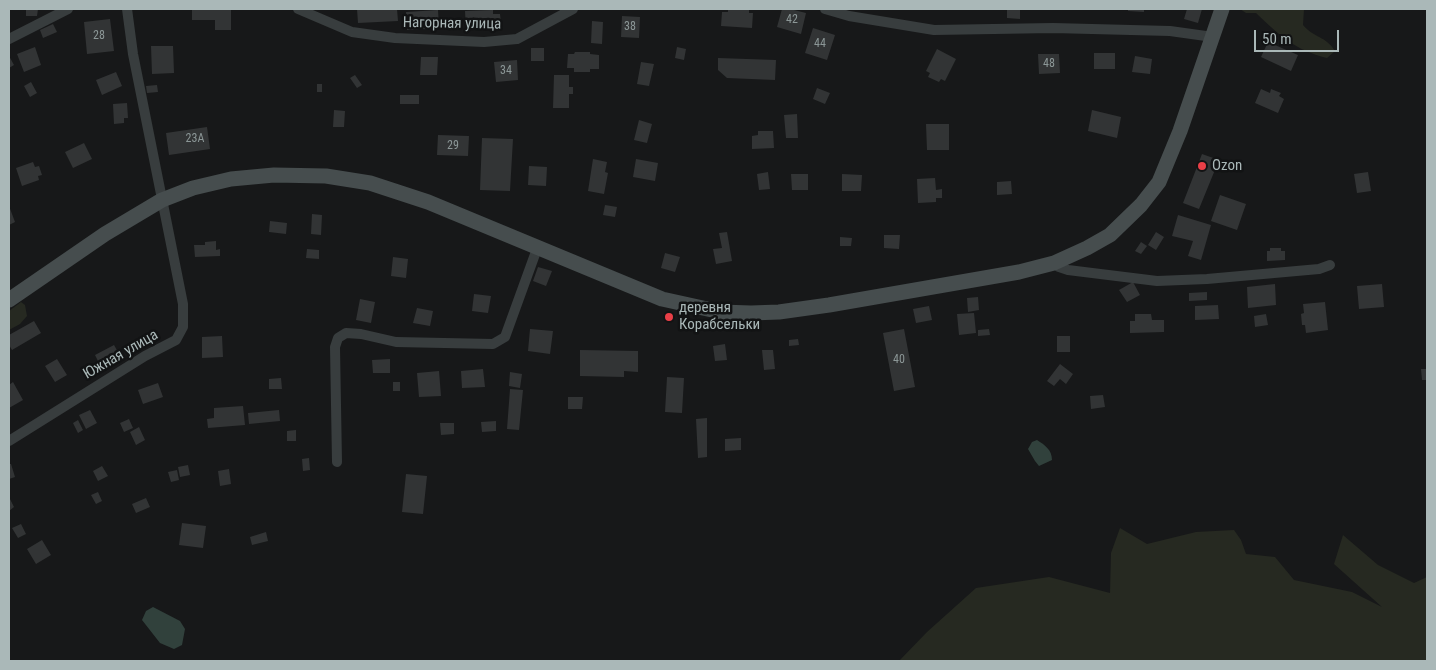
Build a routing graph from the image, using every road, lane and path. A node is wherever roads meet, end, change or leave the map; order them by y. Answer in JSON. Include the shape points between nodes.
{"nodes":[{"id":1,"x":68,"y":9,"type":"edge"},
{"id":2,"x":127,"y":9,"type":"edge"},
{"id":3,"x":298,"y":9,"type":"edge"},
{"id":4,"x":573,"y":9,"type":"edge"},
{"id":5,"x":824,"y":9,"type":"edge"},
{"id":6,"x":1222,"y":9,"type":"edge"},
{"id":7,"x":1213,"y":36,"type":"junction"},
{"id":8,"x":9,"y":39,"type":"edge"},
{"id":9,"x":162,"y":200,"type":"junction"},
{"id":10,"x":538,"y":246,"type":"junction"},
{"id":11,"x":1054,"y":262,"type":"junction"},
{"id":12,"x":1330,"y":265,"type":"dead end"},
{"id":13,"x":9,"y":300,"type":"edge"},
{"id":14,"x":9,"y":441,"type":"edge"},
{"id":15,"x":337,"y":462,"type":"dead end"}],
"edges":[{"from":1,"to":8,"type":"street"},
{"from":2,"to":9,"type":"street","name":"Южная улица"},
{"from":3,"to":4,"type":"street","name":"Нагорная улица","via":[[352,32],[395,38],[484,42],[517,39]]},
{"from":5,"to":7,"type":"street","via":[[934,30],[1053,28],[1170,31]]},
{"from":6,"to":7,"type":"main road"},
{"from":7,"to":11,"type":"main road","via":[[1159,182],[1141,205],[1110,234]]},
{"from":9,"to":10,"type":"main road","via":[[231,179],[274,175],[326,176],[370,183]]},
{"from":9,"to":13,"type":"main road","via":[[105,234]]},
{"from":9,"to":14,"type":"street","name":"Южная улица","via":[[183,304],[183,327],[176,340]]},
{"from":10,"to":11,"type":"main road","via":[[662,299],[704,309],[751,313],[829,305],[1019,272]]},
{"from":10,"to":15,"type":"street","via":[[505,337],[500,341],[493,344],[396,342],[346,333],[338,338],[335,347]]},
{"from":11,"to":12,"type":"street","via":[[1068,270],[1156,281],[1319,269]]}]}
